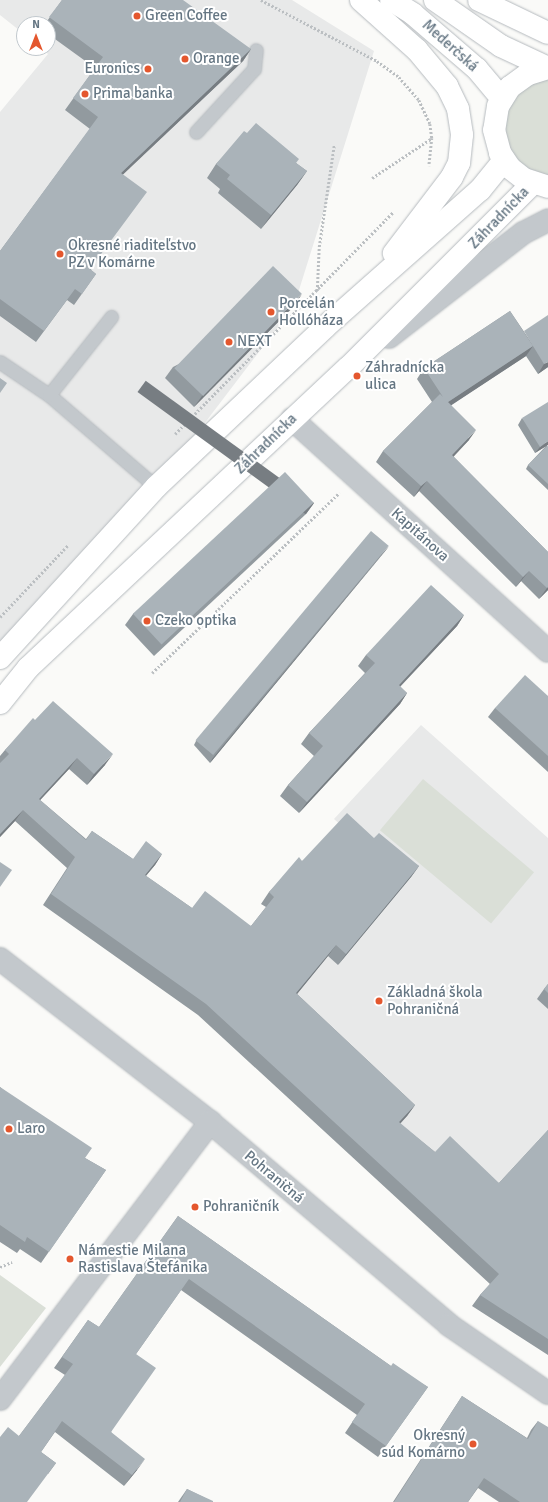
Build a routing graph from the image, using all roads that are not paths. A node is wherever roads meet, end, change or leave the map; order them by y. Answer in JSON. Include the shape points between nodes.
{"nodes":[{"id":1,"x":361,"y":0,"type":"edge"},
{"id":2,"x":391,"y":0,"type":"edge"},
{"id":3,"x":435,"y":0,"type":"edge"},
{"id":4,"x":479,"y":0,"type":"edge"},
{"id":5,"x":548,"y":33,"type":"edge"},
{"id":6,"x":256,"y":50,"type":"dead end"},
{"id":7,"x":548,"y":68,"type":"edge"},
{"id":8,"x":502,"y":99,"type":"junction"},
{"id":9,"x":196,"y":132,"type":"dead end"},
{"id":10,"x":504,"y":160,"type":"junction"},
{"id":11,"x":540,"y":185,"type":"edge"},
{"id":12,"x":548,"y":220,"type":"edge"},
{"id":13,"x":111,"y":317,"type":"dead end"},
{"id":14,"x":325,"y":327,"type":"junction"},
{"id":15,"x":0,"y":362,"type":"edge"},
{"id":16,"x":348,"y":368,"type":"junction"},
{"id":17,"x":49,"y":395,"type":"junction"},
{"id":18,"x":292,"y":419,"type":"junction"},
{"id":19,"x":156,"y":487,"type":"junction"},
{"id":20,"x":548,"y":651,"type":"edge"},
{"id":21,"x":0,"y":658,"type":"edge"},
{"id":22,"x":0,"y":704,"type":"edge"},
{"id":23,"x":0,"y":960,"type":"edge"},
{"id":24,"x":210,"y":1122,"type":"junction"},
{"id":25,"x":548,"y":1393,"type":"edge"},
{"id":26,"x":0,"y":1399,"type":"edge"}],
"edges":[{"from":1,"to":14,"type":"main road","via":[[417,50],[447,86],[458,109],[462,135],[459,162],[452,177],[390,258]]},
{"from":2,"to":8,"type":"main road","name":"Mederčská","via":[[413,14],[477,69]]},
{"from":3,"to":7,"type":"main road","name":"Mederčská","via":[[501,46]]},
{"from":4,"to":5,"type":"main road"},
{"from":6,"to":9,"type":"lane","via":[[254,69]]},
{"from":7,"to":8,"type":"main road","via":[[522,78],[510,87]]},
{"from":8,"to":10,"type":"main road","via":[[496,114],[494,130],[497,146]]},
{"from":10,"to":11,"type":"main road","via":[[516,174]]},
{"from":10,"to":14,"type":"main road","via":[[480,190]]},
{"from":11,"to":16,"type":"main road","name":"Záhradnícka"},
{"from":12,"to":16,"type":"street","via":[[523,233]]},
{"from":13,"to":17,"type":"lane"},
{"from":14,"to":19,"type":"main road"},
{"from":15,"to":17,"type":"lane"},
{"from":16,"to":18,"type":"main road","name":"Záhradnícka"},
{"from":17,"to":19,"type":"lane"},
{"from":18,"to":20,"type":"street","name":"Kapitánova"},
{"from":18,"to":22,"type":"main road","name":"Záhradnícka","via":[[28,668]]},
{"from":19,"to":21,"type":"main road"},
{"from":23,"to":24,"type":"street","name":"Pohraničná"},
{"from":24,"to":25,"type":"street","name":"Pohraničná","via":[[449,1325]]},
{"from":24,"to":26,"type":"street"}]}
